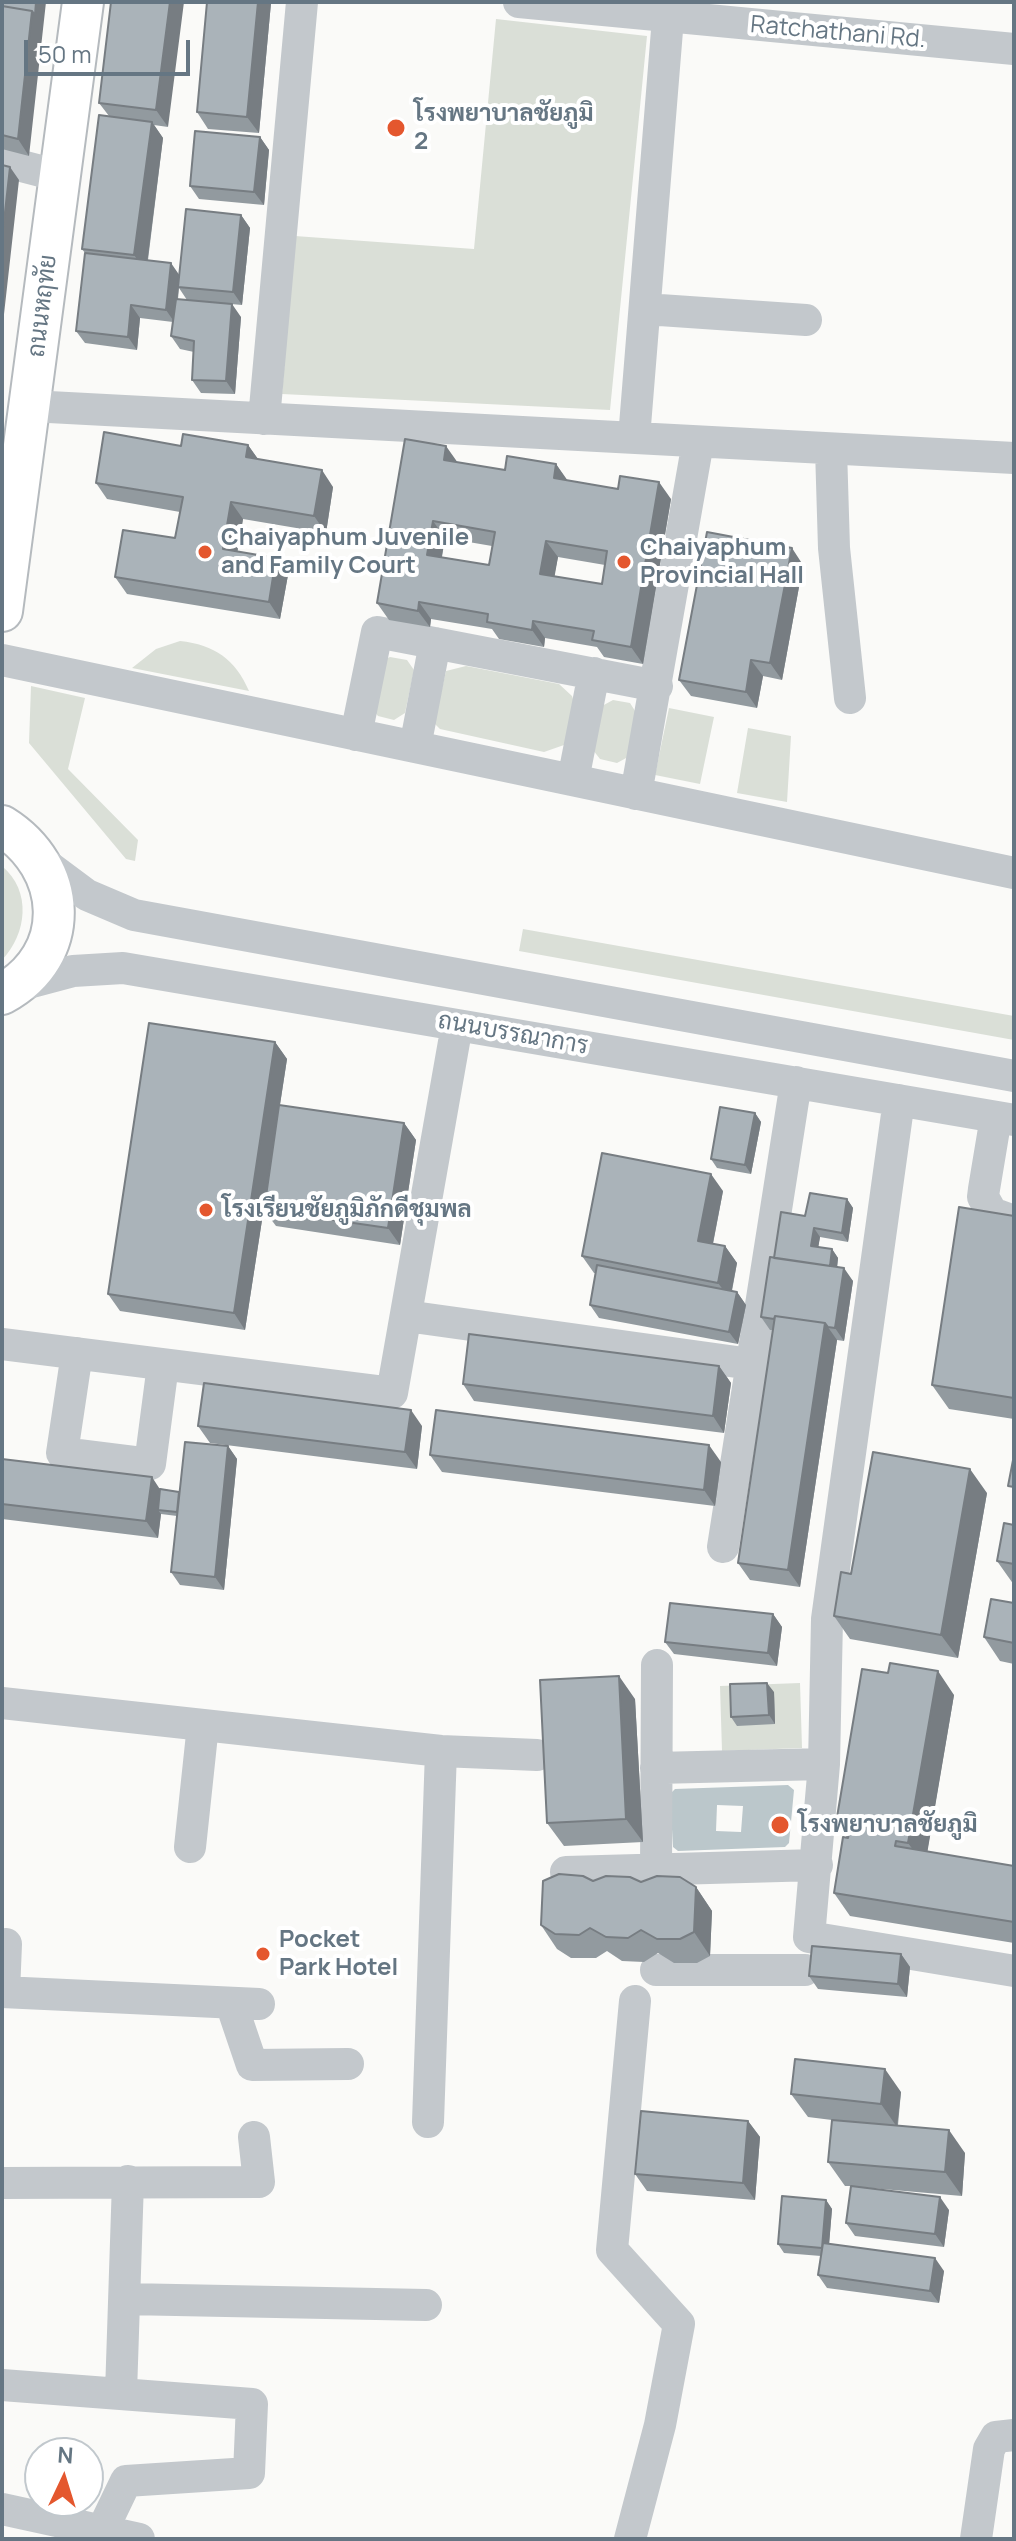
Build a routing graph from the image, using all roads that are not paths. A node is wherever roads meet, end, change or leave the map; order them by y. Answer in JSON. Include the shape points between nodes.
{"nodes":[{"id":1,"x":83,"y":2,"type":"edge"},
{"id":2,"x":302,"y":2,"type":"edge"},
{"id":3,"x":535,"y":3,"type":"edge"},
{"id":4,"x":668,"y":18,"type":"junction"},
{"id":5,"x":1014,"y":49,"type":"edge"},
{"id":6,"x":2,"y":161,"type":"edge"},
{"id":7,"x":60,"y":176,"type":"junction"},
{"id":8,"x":645,"y":309,"type":"junction"},
{"id":9,"x":806,"y":320,"type":"dead end"},
{"id":10,"x":30,"y":406,"type":"junction"},
{"id":11,"x":264,"y":419,"type":"junction"},
{"id":12,"x":634,"y":438,"type":"junction"},
{"id":13,"x":698,"y":442,"type":"junction"},
{"id":14,"x":831,"y":449,"type":"junction"},
{"id":15,"x":1014,"y":458,"type":"edge"},
{"id":16,"x":2,"y":611,"type":"edge"},
{"id":17,"x":435,"y":643,"type":"junction"},
{"id":18,"x":2,"y":660,"type":"edge"},
{"id":19,"x":594,"y":673,"type":"junction"},
{"id":20,"x":657,"y":686,"type":"junction"},
{"id":21,"x":850,"y":698,"type":"dead end"},
{"id":22,"x":356,"y":735,"type":"junction"},
{"id":23,"x":415,"y":747,"type":"junction"},
{"id":24,"x":573,"y":780,"type":"junction"},
{"id":25,"x":636,"y":794,"type":"junction"},
{"id":26,"x":2,"y":801,"type":"edge"},
{"id":27,"x":21,"y":841,"type":"edge"},
{"id":28,"x":1014,"y":873,"type":"edge"},
{"id":29,"x":363,"y":957,"type":"junction"},
{"id":30,"x":5,"y":993,"type":"edge"},
{"id":31,"x":354,"y":1007,"type":"junction"},
{"id":32,"x":697,"y":1018,"type":"junction"},
{"id":33,"x":457,"y":1025,"type":"junction"},
{"id":34,"x":690,"y":1064,"type":"junction"},
{"id":35,"x":1014,"y":1076,"type":"edge"},
{"id":36,"x":796,"y":1082,"type":"junction"},
{"id":37,"x":899,"y":1100,"type":"junction"},
{"id":38,"x":1005,"y":1118,"type":"edge"},
{"id":39,"x":1014,"y":1221,"type":"edge"},
{"id":40,"x":406,"y":1316,"type":"junction"},
{"id":41,"x":2,"y":1344,"type":"edge"},
{"id":42,"x":77,"y":1353,"type":"junction"},
{"id":43,"x":751,"y":1364,"type":"junction"},
{"id":44,"x":163,"y":1365,"type":"junction"},
{"id":45,"x":723,"y":1547,"type":"dead end"},
{"id":46,"x":657,"y":1665,"type":"dead end"},
{"id":47,"x":2,"y":1703,"type":"edge"},
{"id":48,"x":203,"y":1725,"type":"junction"},
{"id":49,"x":441,"y":1751,"type":"junction"},
{"id":50,"x":537,"y":1755,"type":"dead end"},
{"id":51,"x":824,"y":1764,"type":"junction"},
{"id":52,"x":656,"y":1768,"type":"junction"},
{"id":53,"x":190,"y":1847,"type":"dead end"},
{"id":54,"x":817,"y":1865,"type":"junction"},
{"id":55,"x":656,"y":1871,"type":"junction"},
{"id":56,"x":566,"y":1872,"type":"edge"},
{"id":57,"x":6,"y":1944,"type":"dead end"},
{"id":58,"x":656,"y":1970,"type":"edge"},
{"id":59,"x":805,"y":1970,"type":"dead end"},
{"id":60,"x":1014,"y":1971,"type":"edge"},
{"id":61,"x":3,"y":1992,"type":"edge"},
{"id":62,"x":635,"y":2001,"type":"dead end"},
{"id":63,"x":348,"y":2064,"type":"dead end"},
{"id":64,"x":428,"y":2122,"type":"dead end"},
{"id":65,"x":254,"y":2137,"type":"dead end"},
{"id":66,"x":128,"y":2181,"type":"junction"},
{"id":67,"x":2,"y":2183,"type":"edge"},
{"id":68,"x":126,"y":2299,"type":"junction"},
{"id":69,"x":426,"y":2305,"type":"dead end"},
{"id":70,"x":2,"y":2385,"type":"edge"},
{"id":71,"x":121,"y":2393,"type":"junction"},
{"id":72,"x":1014,"y":2435,"type":"edge"},
{"id":73,"x":2,"y":2509,"type":"edge"},
{"id":74,"x":102,"y":2531,"type":"junction"},
{"id":75,"x":139,"y":2539,"type":"edge"},
{"id":76,"x":630,"y":2539,"type":"edge"},
{"id":77,"x":976,"y":2539,"type":"edge"}],
"edges":[{"from":1,"to":7,"type":"main road","name":"ถนนหฤทัย"},
{"from":2,"to":11,"type":"street"},
{"from":3,"to":4,"type":"street","name":"Ratchathani Rd."},
{"from":4,"to":5,"type":"street","name":"Ratchathani Rd."},
{"from":4,"to":8,"type":"street"},
{"from":6,"to":7,"type":"street"},
{"from":7,"to":10,"type":"main road","name":"ถนนหฤทัย"},
{"from":8,"to":9,"type":"street"},
{"from":8,"to":12,"type":"street"},
{"from":10,"to":11,"type":"street"},
{"from":10,"to":16,"type":"main road","name":"ถนนหฤทัย"},
{"from":11,"to":12,"type":"street"},
{"from":12,"to":13,"type":"street"},
{"from":13,"to":14,"type":"street"},
{"from":13,"to":20,"type":"street"},
{"from":14,"to":15,"type":"street"},
{"from":14,"to":21,"type":"street","via":[[834,548]]},
{"from":17,"to":19,"type":"street"},
{"from":17,"to":22,"type":"street","via":[[377,632]]},
{"from":17,"to":23,"type":"street"},
{"from":18,"to":22,"type":"street"},
{"from":19,"to":20,"type":"street"},
{"from":19,"to":24,"type":"street"},
{"from":20,"to":25,"type":"street"},
{"from":22,"to":23,"type":"street"},
{"from":23,"to":24,"type":"street"},
{"from":24,"to":25,"type":"street"},
{"from":25,"to":28,"type":"street"},
{"from":26,"to":27,"type":"main road"},
{"from":27,"to":29,"type":"street","name":"ถนนบรรณาการ","via":[[87,895],[134,915]]},
{"from":27,"to":30,"type":"main road","via":[[52,888],[55,919],[46,949],[29,975]]},
{"from":29,"to":31,"type":"street"},
{"from":29,"to":32,"type":"street","name":"ถนนบรรณาการ"},
{"from":30,"to":31,"type":"street","name":"ถนนบรรณาการ","via":[[73,971],[123,968]]},
{"from":31,"to":33,"type":"street","name":"ถนนบรรณาการ"},
{"from":32,"to":34,"type":"street"},
{"from":32,"to":35,"type":"street","name":"ถนนบรรณาการ"},
{"from":33,"to":34,"type":"street","name":"ถนนบรรณาการ"},
{"from":33,"to":40,"type":"street"},
{"from":34,"to":36,"type":"street","name":"ถนนบรรณาการ"},
{"from":36,"to":37,"type":"street","name":"ถนนบรรณาการ"},
{"from":36,"to":43,"type":"street"},
{"from":37,"to":38,"type":"street","name":"ถนนบรรณาการ"},
{"from":37,"to":51,"type":"street","via":[[827,1619]]},
{"from":38,"to":39,"type":"street","via":[[983,1197],[992,1213]]},
{"from":40,"to":43,"type":"street"},
{"from":40,"to":44,"type":"street","via":[[392,1393]]},
{"from":41,"to":42,"type":"street"},
{"from":42,"to":44,"type":"street"},
{"from":42,"to":44,"type":"street","via":[[62,1453],[150,1464]]},
{"from":43,"to":45,"type":"street"},
{"from":46,"to":52,"type":"street"},
{"from":47,"to":48,"type":"street"},
{"from":48,"to":49,"type":"street"},
{"from":48,"to":53,"type":"street"},
{"from":49,"to":50,"type":"street"},
{"from":49,"to":64,"type":"street"},
{"from":51,"to":52,"type":"street"},
{"from":51,"to":54,"type":"street"},
{"from":52,"to":55,"type":"street"},
{"from":54,"to":55,"type":"street"},
{"from":54,"to":60,"type":"street","via":[[809,1937]]},
{"from":55,"to":56,"type":"street"},
{"from":57,"to":61,"type":"street"},
{"from":58,"to":59,"type":"street"},
{"from":61,"to":63,"type":"street","via":[[245,2004],[252,2065]]},
{"from":62,"to":76,"type":"street","via":[[612,2250],[679,2324]]},
{"from":65,"to":66,"type":"street","via":[[259,2182]]},
{"from":66,"to":67,"type":"street"},
{"from":66,"to":68,"type":"street"},
{"from":68,"to":69,"type":"street"},
{"from":68,"to":71,"type":"street"},
{"from":70,"to":71,"type":"street"},
{"from":71,"to":74,"type":"street","via":[[252,2404],[249,2473],[126,2481]]},
{"from":72,"to":77,"type":"street","via":[[996,2437],[989,2449]]},
{"from":73,"to":74,"type":"street"},
{"from":74,"to":75,"type":"street"}]}
